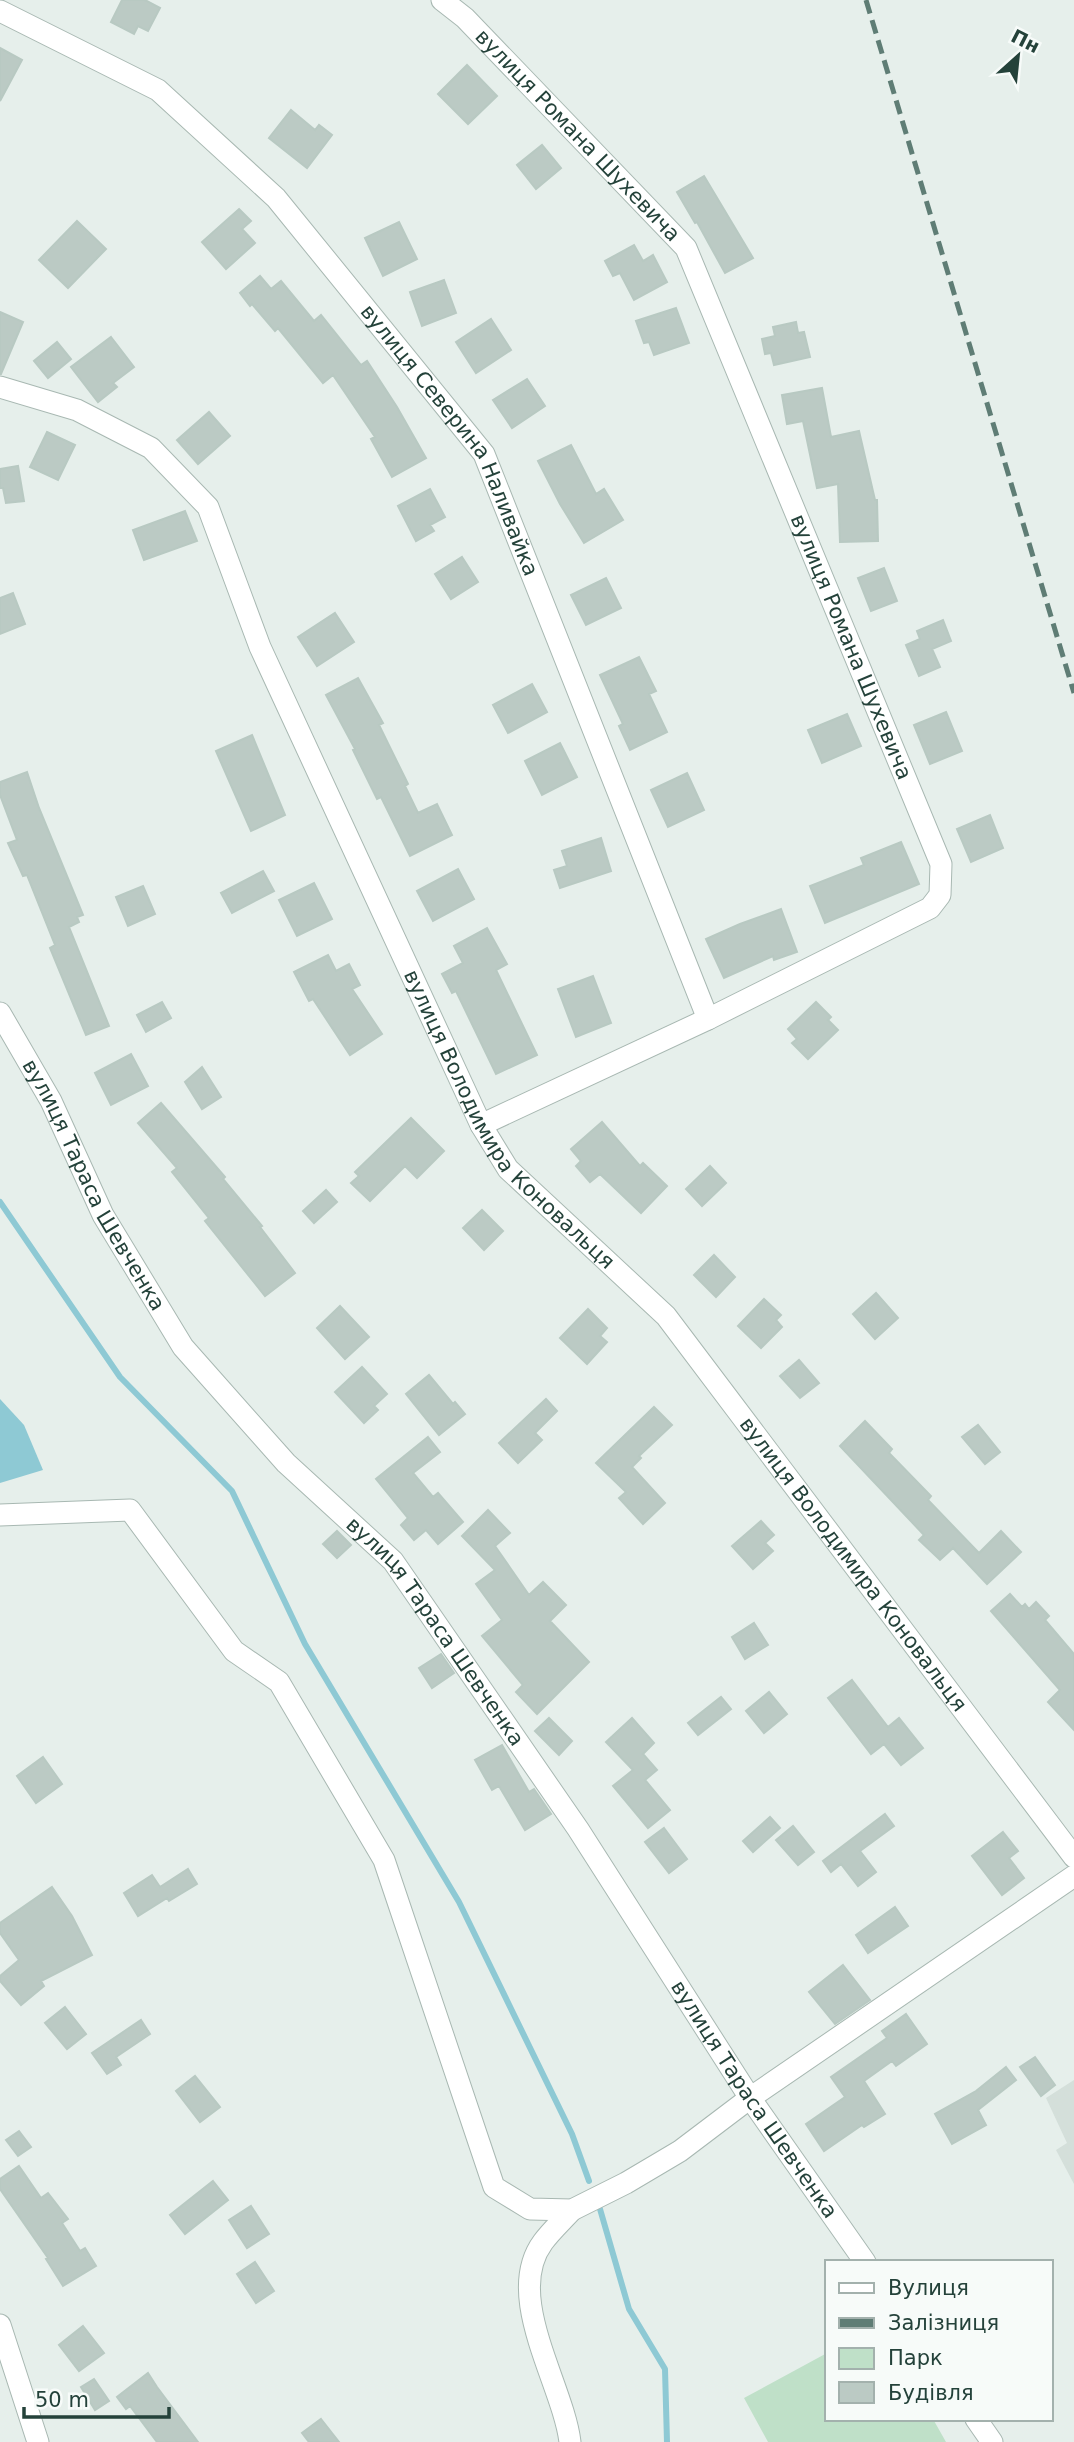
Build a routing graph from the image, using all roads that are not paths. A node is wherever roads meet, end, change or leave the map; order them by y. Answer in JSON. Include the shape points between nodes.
{"nodes":[{"id":1,"x":442,"y":0,"type":"edge"},
{"id":2,"x":0,"y":11,"type":"edge"},
{"id":3,"x":0,"y":387,"type":"edge"},
{"id":4,"x":0,"y":1013,"type":"edge"},
{"id":5,"x":708,"y":1019,"type":"junction"},
{"id":6,"x":481,"y":1125,"type":"junction"},
{"id":7,"x":0,"y":1515,"type":"edge"},
{"id":8,"x":1074,"y":1857,"type":"edge"},
{"id":9,"x":1074,"y":1876,"type":"edge"},
{"id":10,"x":750,"y":2098,"type":"junction"},
{"id":11,"x":572,"y":2210,"type":"junction"},
{"id":12,"x":864,"y":2260,"type":"edge"},
{"id":13,"x":0,"y":2325,"type":"edge"},
{"id":14,"x":977,"y":2421,"type":"edge"},
{"id":15,"x":38,"y":2442,"type":"edge"},
{"id":16,"x":569,"y":2442,"type":"edge"},
{"id":17,"x":992,"y":2442,"type":"edge"}],
"edges":[{"from":1,"to":5,"type":"street","name":"вулиця Романа Шухевича","via":[[686,248],[941,864],[940,895],[930,908]]},
{"from":2,"to":5,"type":"street","name":"вулиця Северина Наливайка","via":[[158,90],[276,198],[484,454]]},
{"from":3,"to":6,"type":"street","name":"вулиця Володимира Коновальця","via":[[77,411],[151,448],[208,507],[260,648]]},
{"from":4,"to":10,"type":"street","name":"вулиця Тараса Шевченка","via":[[51,1101],[103,1215],[183,1348],[286,1463],[393,1561],[578,1829]]},
{"from":5,"to":6,"type":"street","name":"вулиця Романа Шухевича"},
{"from":6,"to":8,"type":"street","name":"вулиця Володимира Коновальця","via":[[508,1169],[666,1316]]},
{"from":7,"to":11,"type":"street","via":[[130,1510],[234,1651],[279,1682],[384,1860],[494,2187],[530,2209]]},
{"from":9,"to":10,"type":"street"},
{"from":10,"to":11,"type":"street","via":[[681,2151]]},
{"from":10,"to":12,"type":"street","name":"вулиця Тараса Шевченка"},
{"from":11,"to":16,"type":"street","via":[[541,2244],[528,2286]]},
{"from":13,"to":15,"type":"street"},
{"from":14,"to":17,"type":"street"}]}
